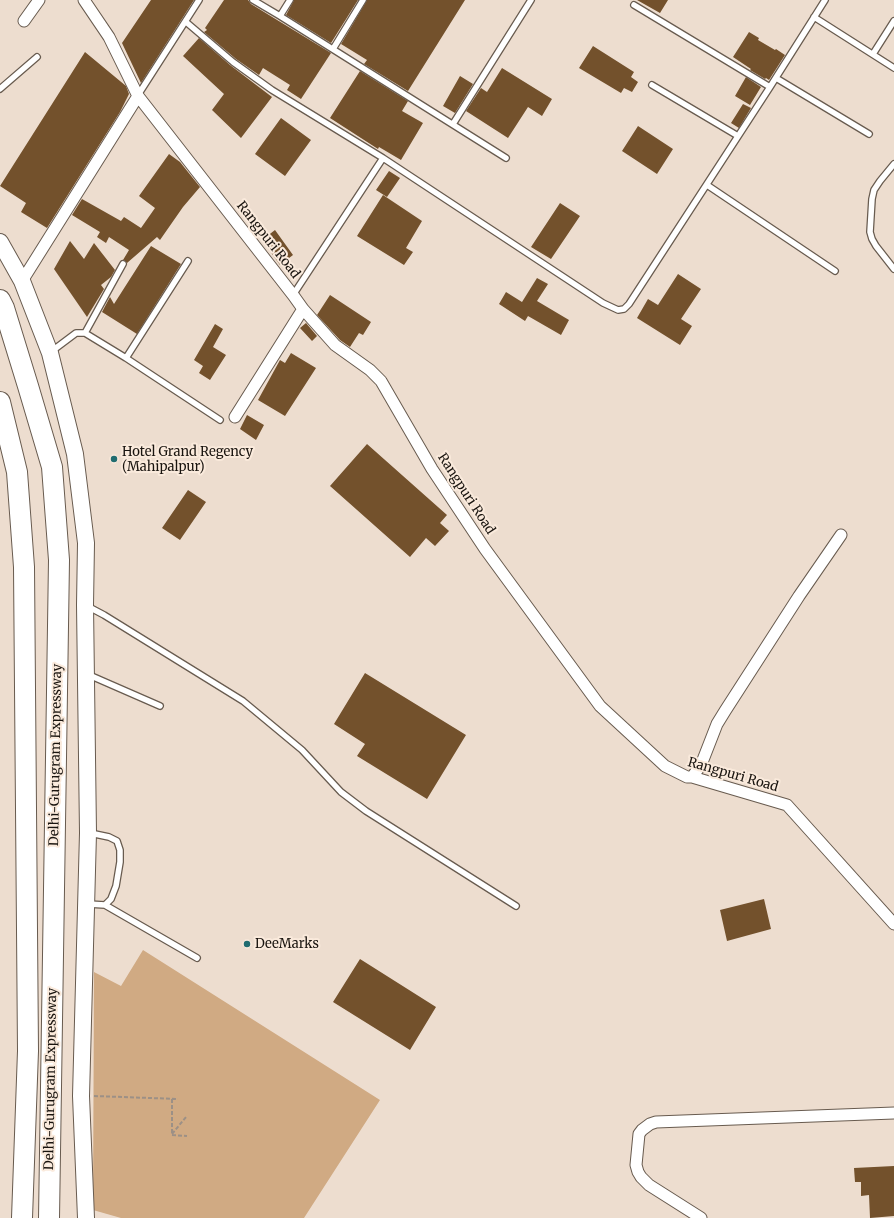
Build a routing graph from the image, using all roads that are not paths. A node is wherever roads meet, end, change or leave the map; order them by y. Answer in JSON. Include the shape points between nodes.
{"nodes":[{"id":1,"x":38,"y":0,"type":"edge"},
{"id":2,"x":199,"y":0,"type":"edge"},
{"id":3,"x":252,"y":0,"type":"edge"},
{"id":4,"x":290,"y":0,"type":"edge"},
{"id":5,"x":363,"y":0,"type":"edge"},
{"id":6,"x":531,"y":0,"type":"edge"},
{"id":7,"x":825,"y":0,"type":"edge"},
{"id":8,"x":88,"y":2,"type":"edge"},
{"id":9,"x":634,"y":5,"type":"dead end"},
{"id":10,"x":280,"y":16,"type":"junction"},
{"id":11,"x":814,"y":17,"type":"junction"},
{"id":12,"x":24,"y":21,"type":"dead end"},
{"id":13,"x":894,"y":21,"type":"edge"},
{"id":14,"x":186,"y":22,"type":"junction"},
{"id":15,"x":333,"y":49,"type":"junction"},
{"id":16,"x":873,"y":54,"type":"junction"},
{"id":17,"x":37,"y":57,"type":"dead end"},
{"id":18,"x":894,"y":68,"type":"edge"},
{"id":19,"x":776,"y":78,"type":"junction"},
{"id":20,"x":652,"y":85,"type":"dead end"},
{"id":21,"x":770,"y":87,"type":"junction"},
{"id":22,"x":0,"y":89,"type":"edge"},
{"id":23,"x":138,"y":96,"type":"junction"},
{"id":24,"x":453,"y":124,"type":"junction"},
{"id":25,"x":869,"y":134,"type":"dead end"},
{"id":26,"x":738,"y":136,"type":"junction"},
{"id":27,"x":383,"y":158,"type":"junction"},
{"id":28,"x":506,"y":158,"type":"dead end"},
{"id":29,"x":894,"y":164,"type":"edge"},
{"id":30,"x":707,"y":185,"type":"junction"},
{"id":31,"x":0,"y":242,"type":"edge"},
{"id":32,"x":188,"y":261,"type":"dead end"},
{"id":33,"x":123,"y":264,"type":"dead end"},
{"id":34,"x":894,"y":269,"type":"edge"},
{"id":35,"x":834,"y":272,"type":"dead end"},
{"id":36,"x":22,"y":281,"type":"junction"},
{"id":37,"x":293,"y":295,"type":"junction"},
{"id":38,"x":0,"y":300,"type":"edge"},
{"id":39,"x":303,"y":309,"type":"junction"},
{"id":40,"x":85,"y":333,"type":"junction"},
{"id":41,"x":50,"y":353,"type":"junction"},
{"id":42,"x":126,"y":358,"type":"junction"},
{"id":43,"x":0,"y":402,"type":"edge"},
{"id":44,"x":235,"y":417,"type":"dead end"},
{"id":45,"x":220,"y":420,"type":"dead end"},
{"id":46,"x":841,"y":535,"type":"dead end"},
{"id":47,"x":85,"y":605,"type":"junction"},
{"id":48,"x":86,"y":674,"type":"junction"},
{"id":49,"x":160,"y":706,"type":"dead end"},
{"id":50,"x":692,"y":777,"type":"junction"},
{"id":51,"x":88,"y":833,"type":"junction"},
{"id":52,"x":86,"y":903,"type":"junction"},
{"id":53,"x":105,"y":905,"type":"junction"},
{"id":54,"x":516,"y":906,"type":"dead end"},
{"id":55,"x":894,"y":924,"type":"edge"},
{"id":56,"x":197,"y":958,"type":"dead end"},
{"id":57,"x":894,"y":1113,"type":"edge"},
{"id":58,"x":22,"y":1218,"type":"edge"},
{"id":59,"x":49,"y":1218,"type":"edge"},
{"id":60,"x":86,"y":1218,"type":"edge"},
{"id":61,"x":701,"y":1218,"type":"edge"}],
"edges":[{"from":1,"to":12,"type":"street"},
{"from":2,"to":14,"type":"lane"},
{"from":3,"to":10,"type":"lane"},
{"from":4,"to":10,"type":"lane"},
{"from":5,"to":15,"type":"lane"},
{"from":6,"to":24,"type":"lane"},
{"from":7,"to":11,"type":"lane"},
{"from":8,"to":23,"type":"street","name":"Rangpuri Road","via":[[109,37]]},
{"from":9,"to":21,"type":"lane"},
{"from":10,"to":15,"type":"lane"},
{"from":11,"to":16,"type":"lane"},
{"from":11,"to":19,"type":"lane"},
{"from":13,"to":16,"type":"lane"},
{"from":14,"to":23,"type":"lane"},
{"from":14,"to":27,"type":"lane","via":[[228,58],[272,90]]},
{"from":15,"to":24,"type":"lane"},
{"from":16,"to":18,"type":"lane"},
{"from":17,"to":22,"type":"lane"},
{"from":19,"to":21,"type":"lane"},
{"from":19,"to":25,"type":"lane"},
{"from":20,"to":26,"type":"lane"},
{"from":21,"to":26,"type":"lane"},
{"from":23,"to":36,"type":"street"},
{"from":23,"to":37,"type":"street","name":"Rangpuri Road"},
{"from":24,"to":28,"type":"lane"},
{"from":26,"to":30,"type":"lane"},
{"from":27,"to":30,"type":"lane","via":[[603,303],[618,310],[630,304]]},
{"from":27,"to":37,"type":"lane"},
{"from":29,"to":34,"type":"lane","via":[[874,190],[870,220],[872,239]]},
{"from":30,"to":35,"type":"lane"},
{"from":31,"to":36,"type":"main road"},
{"from":32,"to":42,"type":"lane"},
{"from":33,"to":40,"type":"lane"},
{"from":36,"to":41,"type":"main road"},
{"from":37,"to":39,"type":"street","name":"Rangpuri Road"},
{"from":38,"to":59,"type":"highway","name":"Delhi-Gurugram Expressway","via":[[52,467],[60,560]]},
{"from":39,"to":44,"type":"street"},
{"from":39,"to":50,"type":"street","name":"Rangpuri Road","via":[[335,345],[379,377],[432,469],[485,549],[600,706],[665,766]]},
{"from":40,"to":41,"type":"lane","via":[[76,333]]},
{"from":40,"to":42,"type":"lane"},
{"from":41,"to":47,"type":"main road","via":[[75,454],[86,543]]},
{"from":42,"to":45,"type":"lane"},
{"from":43,"to":58,"type":"highway","name":"Delhi-Gurugram Expressway","via":[[17,472],[24,567],[28,1051]]},
{"from":46,"to":50,"type":"street","via":[[725,711],[717,724],[701,765]]},
{"from":47,"to":48,"type":"main road"},
{"from":47,"to":54,"type":"lane","via":[[242,701],[308,755],[341,792],[376,819]]},
{"from":48,"to":49,"type":"lane"},
{"from":48,"to":51,"type":"main road"},
{"from":50,"to":55,"type":"street","name":"Rangpuri Road","via":[[787,805]]},
{"from":51,"to":52,"type":"main road"},
{"from":51,"to":53,"type":"lane","via":[[117,841],[120,850],[116,886],[111,899]]},
{"from":52,"to":53,"type":"lane"},
{"from":52,"to":60,"type":"main road","via":[[81,1096]]},
{"from":53,"to":56,"type":"lane"},
{"from":57,"to":61,"type":"street","via":[[650,1124],[639,1134],[636,1165],[641,1178]]}]}
